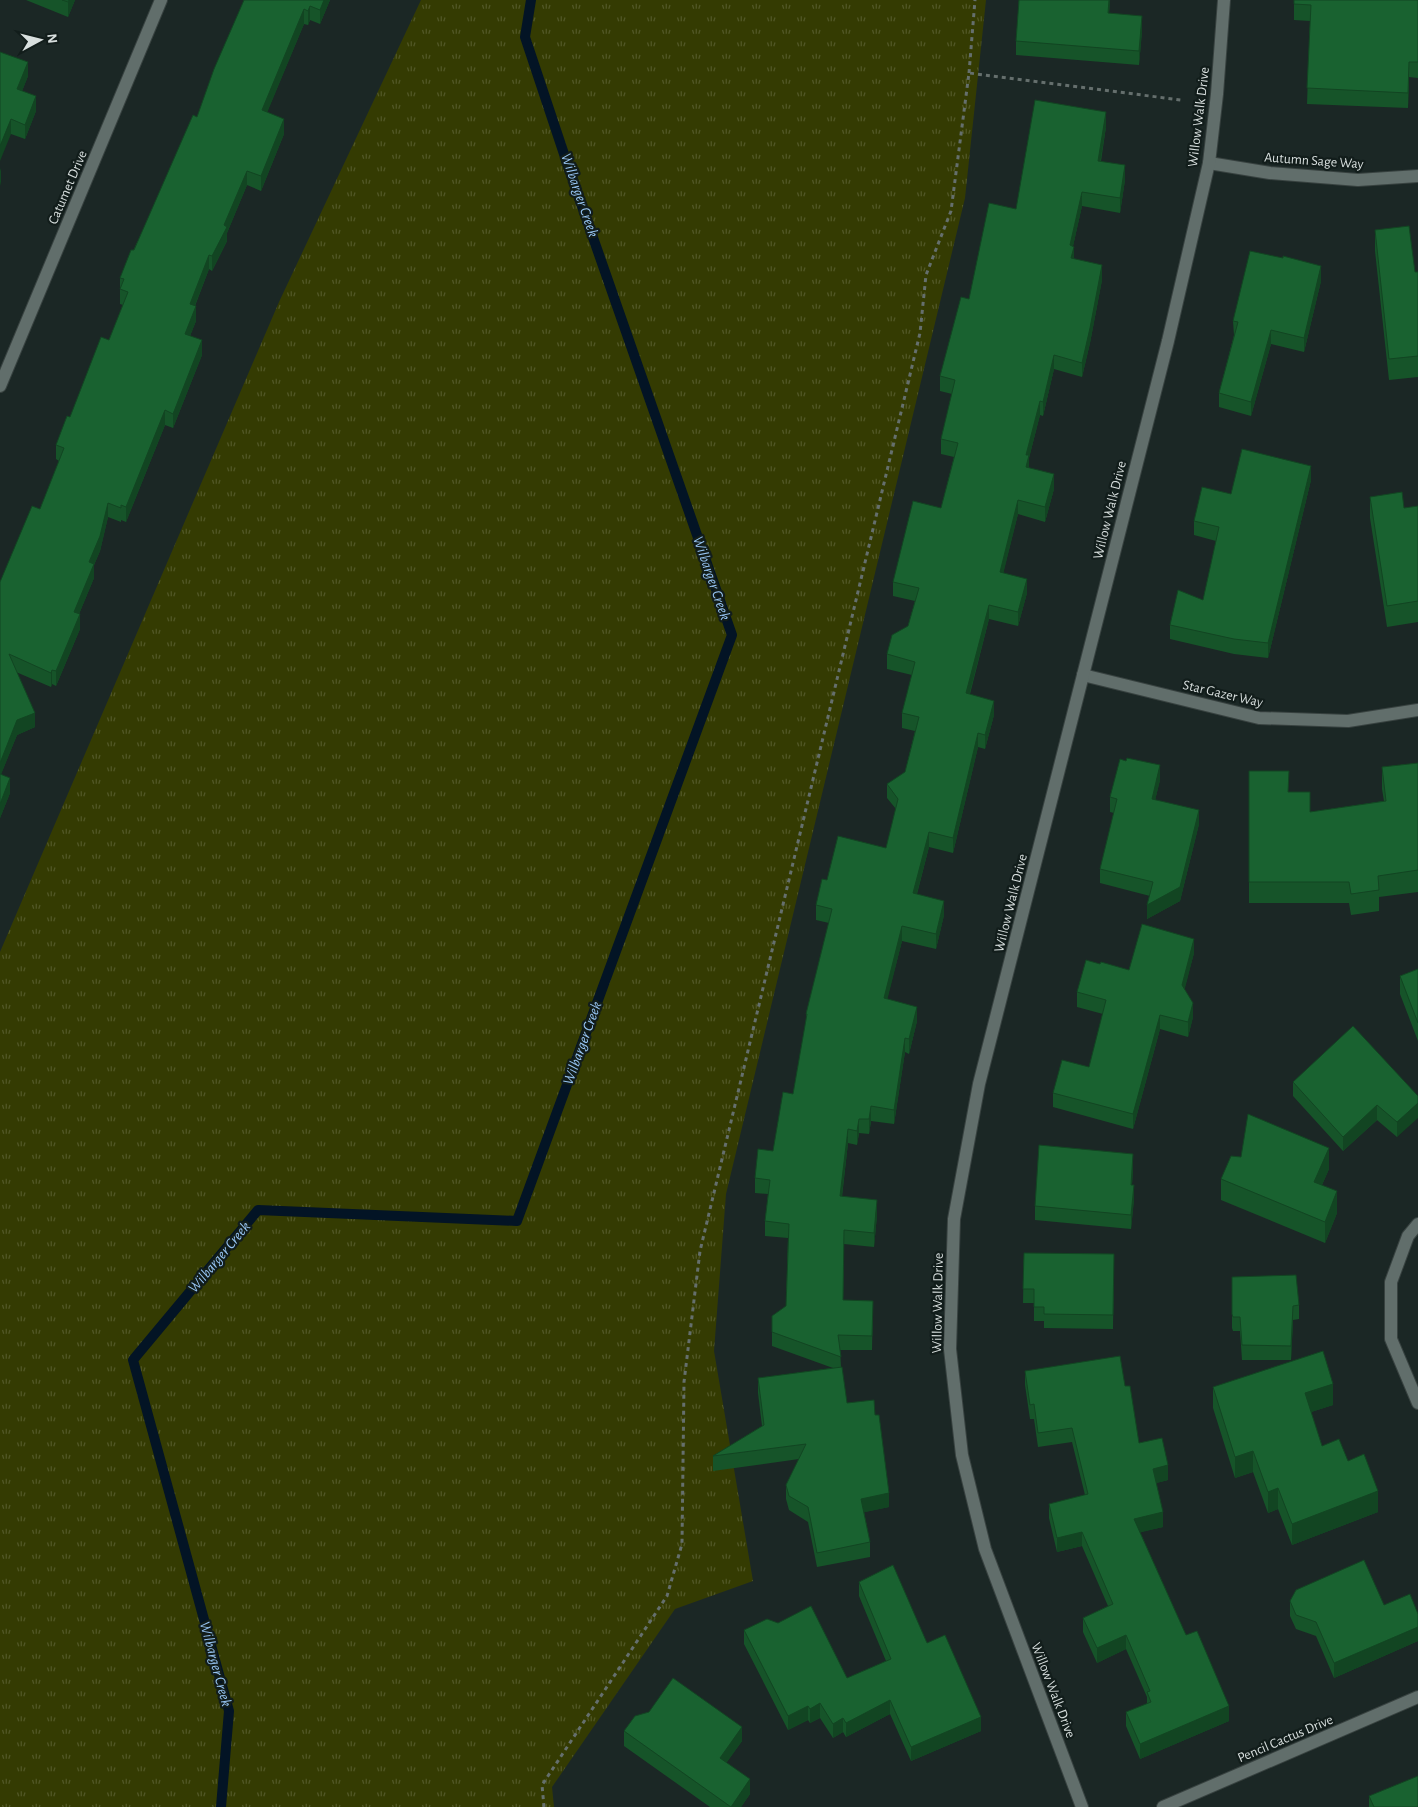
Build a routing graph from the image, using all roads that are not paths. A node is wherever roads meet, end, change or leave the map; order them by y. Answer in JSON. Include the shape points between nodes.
{"nodes":[{"id":1,"x":161,"y":0,"type":"edge"},
{"id":2,"x":1224,"y":0,"type":"edge"},
{"id":3,"x":1209,"y":163,"type":"junction"},
{"id":4,"x":1418,"y":176,"type":"edge"},
{"id":5,"x":0,"y":386,"type":"edge"},
{"id":6,"x":1083,"y":675,"type":"junction"},
{"id":7,"x":1418,"y":710,"type":"edge"},
{"id":8,"x":1418,"y":1224,"type":"edge"},
{"id":9,"x":1418,"y":1403,"type":"edge"},
{"id":10,"x":1418,"y":1697,"type":"edge"},
{"id":11,"x":1082,"y":1807,"type":"edge"},
{"id":12,"x":1163,"y":1807,"type":"edge"}],
"edges":[{"from":1,"to":5,"type":"street","name":"Catumet Drive"},
{"from":2,"to":3,"type":"street","name":"Willow Walk Drive"},
{"from":3,"to":4,"type":"street","name":"Autumn Sage Way","via":[[1270,173],[1358,180]]},
{"from":3,"to":6,"type":"street","name":"Willow Walk Drive","via":[[1168,341]]},
{"from":6,"to":7,"type":"street","name":"Star Gazer Way","via":[[1259,718],[1348,722]]},
{"from":6,"to":11,"type":"street","name":"Willow Walk Drive","via":[[979,1084],[954,1219],[950,1349],[962,1455],[985,1549]]},
{"from":8,"to":9,"type":"street","via":[[1408,1236],[1391,1282],[1391,1339]]},
{"from":10,"to":12,"type":"street","name":"Pencil Cactus Drive"}]}
